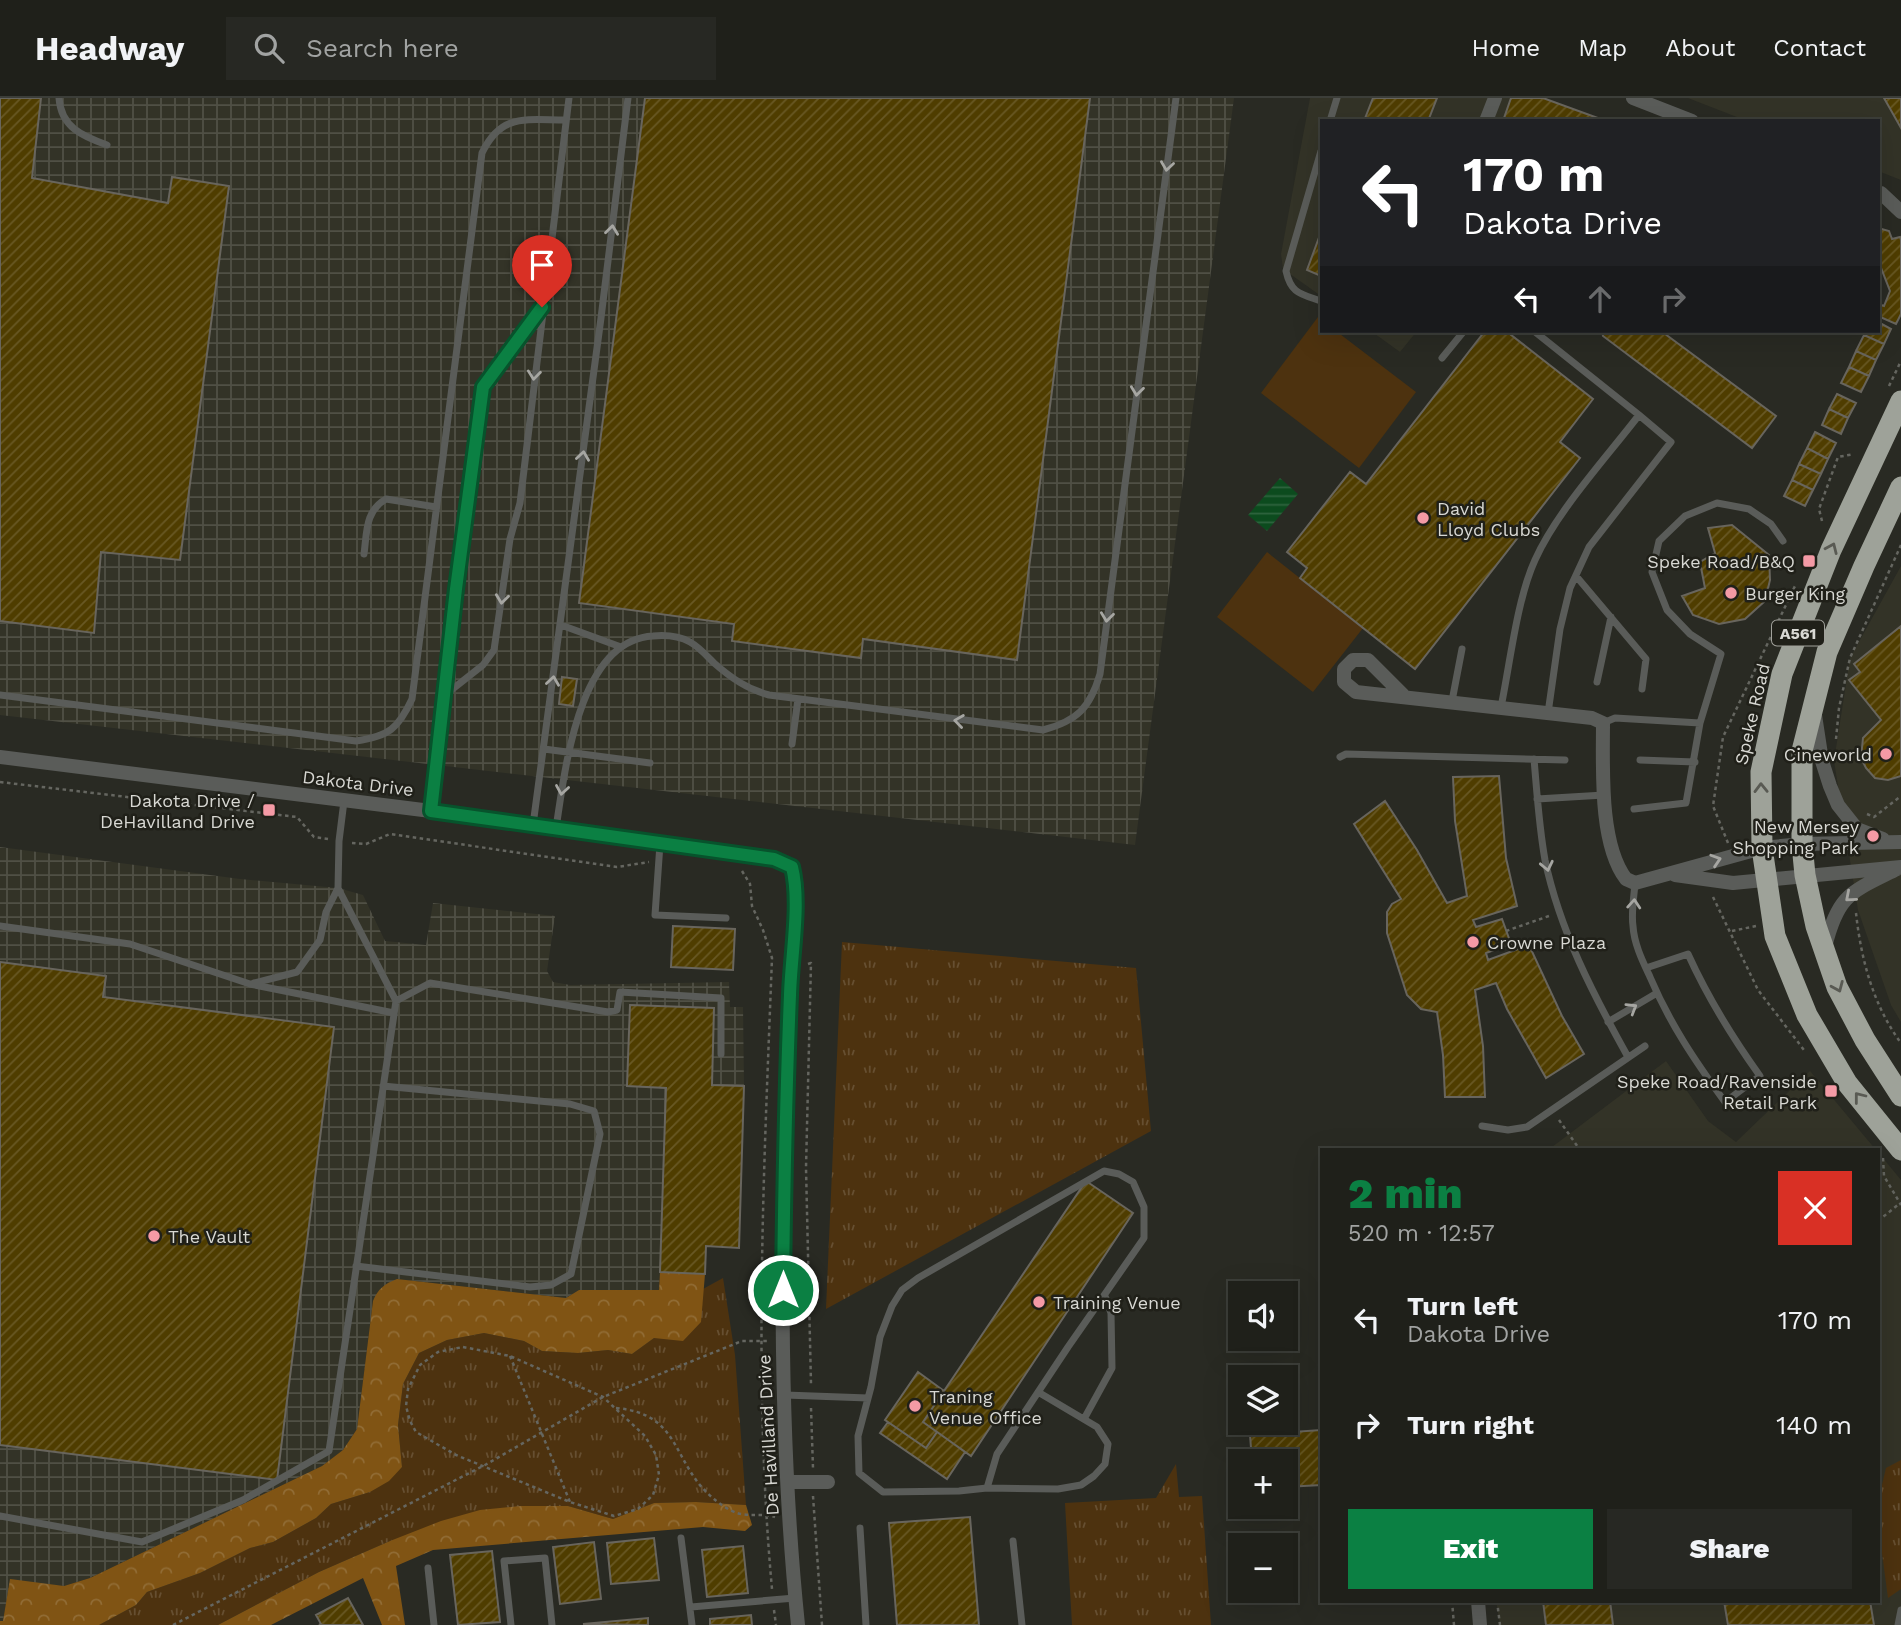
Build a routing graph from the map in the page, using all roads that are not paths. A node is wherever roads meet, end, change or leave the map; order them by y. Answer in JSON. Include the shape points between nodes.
{"nodes":[{"id":1,"x":59,"y":98,"type":"edge"},
{"id":2,"x":569,"y":98,"type":"edge"},
{"id":3,"x":628,"y":98,"type":"edge"},
{"id":4,"x":1176,"y":98,"type":"edge"},
{"id":5,"x":1337,"y":98,"type":"edge"},
{"id":6,"x":1495,"y":98,"type":"edge"},
{"id":7,"x":1633,"y":98,"type":"edge"},
{"id":8,"x":1657,"y":115,"type":"edge"},
{"id":9,"x":1331,"y":119,"type":"edge"},
{"id":10,"x":1487,"y":119,"type":"edge"},
{"id":11,"x":1680,"y":119,"type":"edge"},
{"id":12,"x":565,"y":120,"type":"junction"},
{"id":13,"x":107,"y":145,"type":"dead end"},
{"id":14,"x":1320,"y":154,"type":"edge"},
{"id":15,"x":1880,"y":193,"type":"edge"},
{"id":16,"x":1880,"y":194,"type":"edge"},
{"id":17,"x":1901,"y":199,"type":"edge"},
{"id":18,"x":1901,"y":212,"type":"edge"},
{"id":19,"x":1320,"y":301,"type":"edge"},
{"id":20,"x":542,"y":307,"type":"junction"},
{"id":21,"x":1462,"y":333,"type":"edge"},
{"id":22,"x":1536,"y":333,"type":"edge"},
{"id":23,"x":1442,"y":358,"type":"dead end"},
{"id":24,"x":1901,"y":401,"type":"edge"},
{"id":25,"x":1639,"y":415,"type":"junction"},
{"id":26,"x":1901,"y":487,"type":"edge"},
{"id":27,"x":436,"y":507,"type":"junction"},
{"id":28,"x":1783,"y":541,"type":"dead end"},
{"id":29,"x":364,"y":554,"type":"dead end"},
{"id":30,"x":1576,"y":576,"type":"junction"},
{"id":31,"x":1611,"y":617,"type":"junction"},
{"id":32,"x":561,"y":625,"type":"junction"},
{"id":33,"x":621,"y":647,"type":"junction"},
{"id":34,"x":1462,"y":649,"type":"dead end"},
{"id":35,"x":1597,"y":682,"type":"dead end"},
{"id":36,"x":1642,"y":689,"type":"dead end"},
{"id":37,"x":0,"y":695,"type":"edge"},
{"id":38,"x":445,"y":695,"type":"junction"},
{"id":39,"x":1403,"y":695,"type":"dead end"},
{"id":40,"x":798,"y":699,"type":"junction"},
{"id":41,"x":1452,"y":701,"type":"junction"},
{"id":42,"x":1814,"y":705,"type":"junction"},
{"id":43,"x":1501,"y":707,"type":"junction"},
{"id":44,"x":1548,"y":713,"type":"junction"},
{"id":45,"x":1603,"y":723,"type":"junction"},
{"id":46,"x":1700,"y":723,"type":"junction"},
{"id":47,"x":792,"y":744,"type":"dead end"},
{"id":48,"x":544,"y":749,"type":"junction"},
{"id":49,"x":570,"y":752,"type":"junction"},
{"id":50,"x":0,"y":757,"type":"edge"},
{"id":51,"x":1340,"y":757,"type":"dead end"},
{"id":52,"x":1534,"y":759,"type":"junction"},
{"id":53,"x":1565,"y":760,"type":"dead end"},
{"id":54,"x":1640,"y":760,"type":"dead end"},
{"id":55,"x":1695,"y":762,"type":"junction"},
{"id":56,"x":650,"y":763,"type":"dead end"},
{"id":57,"x":1604,"y":794,"type":"junction"},
{"id":58,"x":1537,"y":799,"type":"junction"},
{"id":59,"x":344,"y":801,"type":"junction"},
{"id":60,"x":1634,"y":809,"type":"dead end"},
{"id":61,"x":431,"y":811,"type":"junction"},
{"id":62,"x":533,"y":825,"type":"junction"},
{"id":63,"x":556,"y":828,"type":"junction"},
{"id":64,"x":1896,"y":842,"type":"edge"},
{"id":65,"x":660,"y":843,"type":"junction"},
{"id":66,"x":1802,"y":844,"type":"junction"},
{"id":67,"x":1762,"y":848,"type":"junction"},
{"id":68,"x":792,"y":867,"type":"joint"},
{"id":69,"x":1901,"y":867,"type":"edge"},
{"id":70,"x":1670,"y":874,"type":"junction"},
{"id":71,"x":1805,"y":874,"type":"junction"},
{"id":72,"x":1767,"y":881,"type":"junction"},
{"id":73,"x":1635,"y":883,"type":"junction"},
{"id":74,"x":1733,"y":883,"type":"junction"},
{"id":75,"x":338,"y":888,"type":"junction"},
{"id":76,"x":1772,"y":914,"type":"junction"},
{"id":77,"x":726,"y":918,"type":"dead end"},
{"id":78,"x":0,"y":926,"type":"edge"},
{"id":79,"x":1824,"y":949,"type":"junction"},
{"id":80,"x":1646,"y":968,"type":"junction"},
{"id":81,"x":250,"y":984,"type":"junction"},
{"id":82,"x":1657,"y":993,"type":"junction"},
{"id":83,"x":396,"y":1000,"type":"junction"},
{"id":84,"x":394,"y":1013,"type":"junction"},
{"id":85,"x":1608,"y":1022,"type":"junction"},
{"id":86,"x":1645,"y":1046,"type":"dead end"},
{"id":87,"x":721,"y":1054,"type":"dead end"},
{"id":88,"x":1628,"y":1057,"type":"junction"},
{"id":89,"x":383,"y":1086,"type":"junction"},
{"id":90,"x":1901,"y":1096,"type":"edge"},
{"id":91,"x":1482,"y":1126,"type":"dead end"},
{"id":92,"x":1893,"y":1152,"type":"edge"},
{"id":93,"x":356,"y":1266,"type":"junction"},
{"id":94,"x":1105,"y":1296,"type":"junction"},
{"id":95,"x":1038,"y":1392,"type":"junction"},
{"id":96,"x":785,"y":1395,"type":"junction"},
{"id":97,"x":868,"y":1398,"type":"junction"},
{"id":98,"x":1084,"y":1419,"type":"junction"},
{"id":99,"x":789,"y":1482,"type":"junction"},
{"id":100,"x":821,"y":1482,"type":"road end"},
{"id":101,"x":987,"y":1488,"type":"junction"},
{"id":102,"x":0,"y":1516,"type":"edge"},
{"id":103,"x":860,"y":1528,"type":"dead end"},
{"id":104,"x":681,"y":1538,"type":"dead end"},
{"id":105,"x":1013,"y":1541,"type":"dead end"},
{"id":106,"x":428,"y":1568,"type":"dead end"},
{"id":107,"x":795,"y":1598,"type":"junction"},
{"id":108,"x":1478,"y":1603,"type":"edge"},
{"id":109,"x":691,"y":1607,"type":"junction"},
{"id":110,"x":1901,"y":1610,"type":"edge"},
{"id":111,"x":434,"y":1625,"type":"edge"},
{"id":112,"x":511,"y":1625,"type":"edge"},
{"id":113,"x":552,"y":1625,"type":"edge"},
{"id":114,"x":692,"y":1625,"type":"edge"},
{"id":115,"x":798,"y":1625,"type":"edge"},
{"id":116,"x":866,"y":1625,"type":"edge"},
{"id":117,"x":1022,"y":1625,"type":"edge"},
{"id":118,"x":1480,"y":1625,"type":"edge"},
{"id":119,"x":1898,"y":1625,"type":"edge"}],
"edges":[{"from":1,"to":13,"type":"lane","via":[[68,125]]},
{"from":2,"to":12,"type":"lane"},
{"from":32,"to":3,"type":"lane","one_way":true},
{"from":4,"to":40,"type":"lane","one_way":true,"via":[[1100,674],[1087,704],[1077,716],[1043,730]]},
{"from":5,"to":9,"type":"lane"},
{"from":6,"to":10,"type":"street"},
{"from":7,"to":8,"type":"street"},
{"from":8,"to":11,"type":"street"},
{"from":12,"to":20,"type":"lane"},
{"from":12,"to":27,"type":"lane","via":[[509,122],[491,135],[482,153]]},
{"from":14,"to":19,"type":"lane","via":[[1286,271],[1289,284],[1298,293]]},
{"from":15,"to":17,"type":"street"},
{"from":16,"to":18,"type":"street"},
{"from":20,"to":38,"type":"lane","via":[[483,387]]},
{"from":20,"to":38,"type":"lane","one_way":true,"via":[[520,503],[510,539],[494,650],[483,665]]},
{"from":21,"to":23,"type":"lane"},
{"from":22,"to":25,"type":"lane"},
{"from":67,"to":24,"type":"highway","name":"Speke Road","number":"A561","one_way":true,"via":[[1761,772],[1782,674],[1831,550]]},
{"from":25,"to":30,"type":"lane","via":[[1671,442],[1589,547]]},
{"from":25,"to":43,"type":"lane","via":[[1549,533],[1534,563]]},
{"from":26,"to":42,"type":"highway","number":"A561","via":[[1827,652]]},
{"from":27,"to":29,"type":"lane","via":[[386,499],[378,503],[368,516]]},
{"from":27,"to":37,"type":"lane","via":[[412,699],[401,721],[380,737],[356,741]]},
{"from":28,"to":46,"type":"lane","via":[[1771,524],[1749,509],[1717,503],[1685,516],[1659,541],[1652,572],[1667,610],[1690,634],[1721,654]]},
{"from":30,"to":31,"type":"lane"},
{"from":30,"to":44,"type":"lane","via":[[1560,629]]},
{"from":31,"to":35,"type":"lane"},
{"from":31,"to":36,"type":"lane","via":[[1646,659]]},
{"from":32,"to":33,"type":"lane"},
{"from":48,"to":32,"type":"lane","one_way":true},
{"from":33,"to":40,"type":"lane","via":[[645,636],[676,638],[689,642],[752,691]]},
{"from":33,"to":49,"type":"lane","via":[[599,667],[588,686]]},
{"from":34,"to":41,"type":"lane"},
{"from":38,"to":61,"type":"lane"},
{"from":39,"to":41,"type":"street"},
{"from":40,"to":47,"type":"lane"},
{"from":41,"to":43,"type":"street"},
{"from":42,"to":64,"type":"street","via":[[1822,761],[1838,805],[1857,829]]},
{"from":42,"to":66,"type":"highway","number":"A561","via":[[1802,751]]},
{"from":43,"to":44,"type":"street"},
{"from":44,"to":45,"type":"street"},
{"from":45,"to":46,"type":"lane","via":[[1615,719]]},
{"from":45,"to":57,"type":"street"},
{"from":46,"to":55,"type":"lane"},
{"from":48,"to":49,"type":"lane"},
{"from":48,"to":62,"type":"lane"},
{"from":49,"to":56,"type":"lane"},
{"from":49,"to":63,"type":"lane","one_way":true},
{"from":50,"to":59,"type":"street","name":"Dakota Drive"},
{"from":51,"to":52,"type":"lane"},
{"from":52,"to":53,"type":"lane"},
{"from":52,"to":58,"type":"lane"},
{"from":54,"to":55,"type":"lane"},
{"from":55,"to":60,"type":"lane","via":[[1686,803]]},
{"from":57,"to":58,"type":"lane"},
{"from":57,"to":73,"type":"street","via":[[1614,857],[1626,879]]},
{"from":58,"to":85,"type":"lane","one_way":true,"via":[[1545,859],[1560,912]]},
{"from":59,"to":61,"type":"street","name":"Dakota Drive"},
{"from":59,"to":75,"type":"lane"},
{"from":61,"to":62,"type":"street","name":"Dakota Drive"},
{"from":62,"to":63,"type":"street","name":"Dakota Drive"},
{"from":63,"to":65,"type":"street","name":"Dakota Drive"},
{"from":64,"to":66,"type":"street"},
{"from":65,"to":68,"type":"street","name":"Dakota Drive","via":[[774,859]]},
{"from":65,"to":77,"type":"lane","via":[[655,915]]},
{"from":66,"to":67,"type":"street"},
{"from":66,"to":71,"type":"highway","number":"A561"},
{"from":70,"to":67,"type":"street","one_way":true},
{"from":67,"to":72,"type":"highway","name":"Speke Road","number":"A561"},
{"from":68,"to":96,"type":"street","name":"De Havilland Drive","via":[[796,884],[784,1159]]},
{"from":69,"to":71,"type":"street"},
{"from":69,"to":79,"type":"street","one_way":true,"via":[[1845,898],[1832,920]]},
{"from":70,"to":73,"type":"street"},
{"from":70,"to":74,"type":"street"},
{"from":71,"to":72,"type":"street"},
{"from":71,"to":79,"type":"highway","number":"A561"},
{"from":72,"to":74,"type":"street"},
{"from":72,"to":76,"type":"highway","name":"Speke Road","number":"A561"},
{"from":80,"to":73,"type":"lane","one_way":true,"via":[[1633,926]]},
{"from":74,"to":76,"type":"street","via":[[1758,894]]},
{"from":75,"to":81,"type":"lane","via":[[320,940],[298,972]]},
{"from":75,"to":83,"type":"lane"},
{"from":92,"to":76,"type":"highway","name":"Speke Road","number":"A561","one_way":true,"via":[[1807,1015],[1775,936]]},
{"from":78,"to":81,"type":"lane","via":[[130,944]]},
{"from":79,"to":90,"type":"highway","number":"A561","one_way":true,"via":[[1837,987]]},
{"from":80,"to":82,"type":"lane"},
{"from":80,"to":82,"type":"lane","via":[[1688,954],[1730,1035],[1760,1076],[1725,1101],[1684,1046]]},
{"from":81,"to":84,"type":"lane"},
{"from":85,"to":82,"type":"lane","one_way":true},
{"from":83,"to":84,"type":"lane"},
{"from":83,"to":87,"type":"lane","via":[[430,983],[608,1012],[617,1010],[620,992],[721,998]]},
{"from":84,"to":89,"type":"lane"},
{"from":85,"to":88,"type":"lane"},
{"from":86,"to":88,"type":"lane"},
{"from":88,"to":91,"type":"lane","via":[[1527,1127]]},
{"from":89,"to":93,"type":"lane"},
{"from":89,"to":93,"type":"lane","via":[[570,1104],[594,1111],[600,1133],[571,1274],[551,1285],[530,1287]]},
{"from":93,"to":102,"type":"lane","via":[[329,1451],[243,1500],[142,1542]]},
{"from":94,"to":95,"type":"lane"},
{"from":94,"to":97,"type":"lane","via":[[1144,1237],[1144,1206],[1133,1182],[1104,1171],[902,1290],[880,1337]]},
{"from":94,"to":98,"type":"lane","via":[[1111,1313],[1112,1368]]},
{"from":95,"to":98,"type":"lane"},
{"from":95,"to":101,"type":"lane","via":[[997,1454]]},
{"from":96,"to":97,"type":"lane"},
{"from":96,"to":99,"type":"street","name":"De Havilland Drive"},
{"from":97,"to":101,"type":"lane","via":[[858,1436],[859,1473],[883,1492]]},
{"from":98,"to":101,"type":"lane","via":[[1097,1427],[1108,1444],[1105,1464],[1094,1476],[1081,1485],[1058,1489]]},
{"from":99,"to":100,"type":"street"},
{"from":99,"to":107,"type":"street","name":"De Havilland Drive"},
{"from":103,"to":116,"type":"lane"},
{"from":104,"to":109,"type":"lane"},
{"from":105,"to":117,"type":"lane"},
{"from":106,"to":111,"type":"lane"},
{"from":107,"to":109,"type":"lane"},
{"from":107,"to":115,"type":"street","name":"De Havilland Drive"},
{"from":108,"to":118,"type":"street"},
{"from":109,"to":114,"type":"lane"},
{"from":110,"to":119,"type":"lane"},
{"from":112,"to":113,"type":"lane","via":[[505,1560],[545,1558]]}]}
